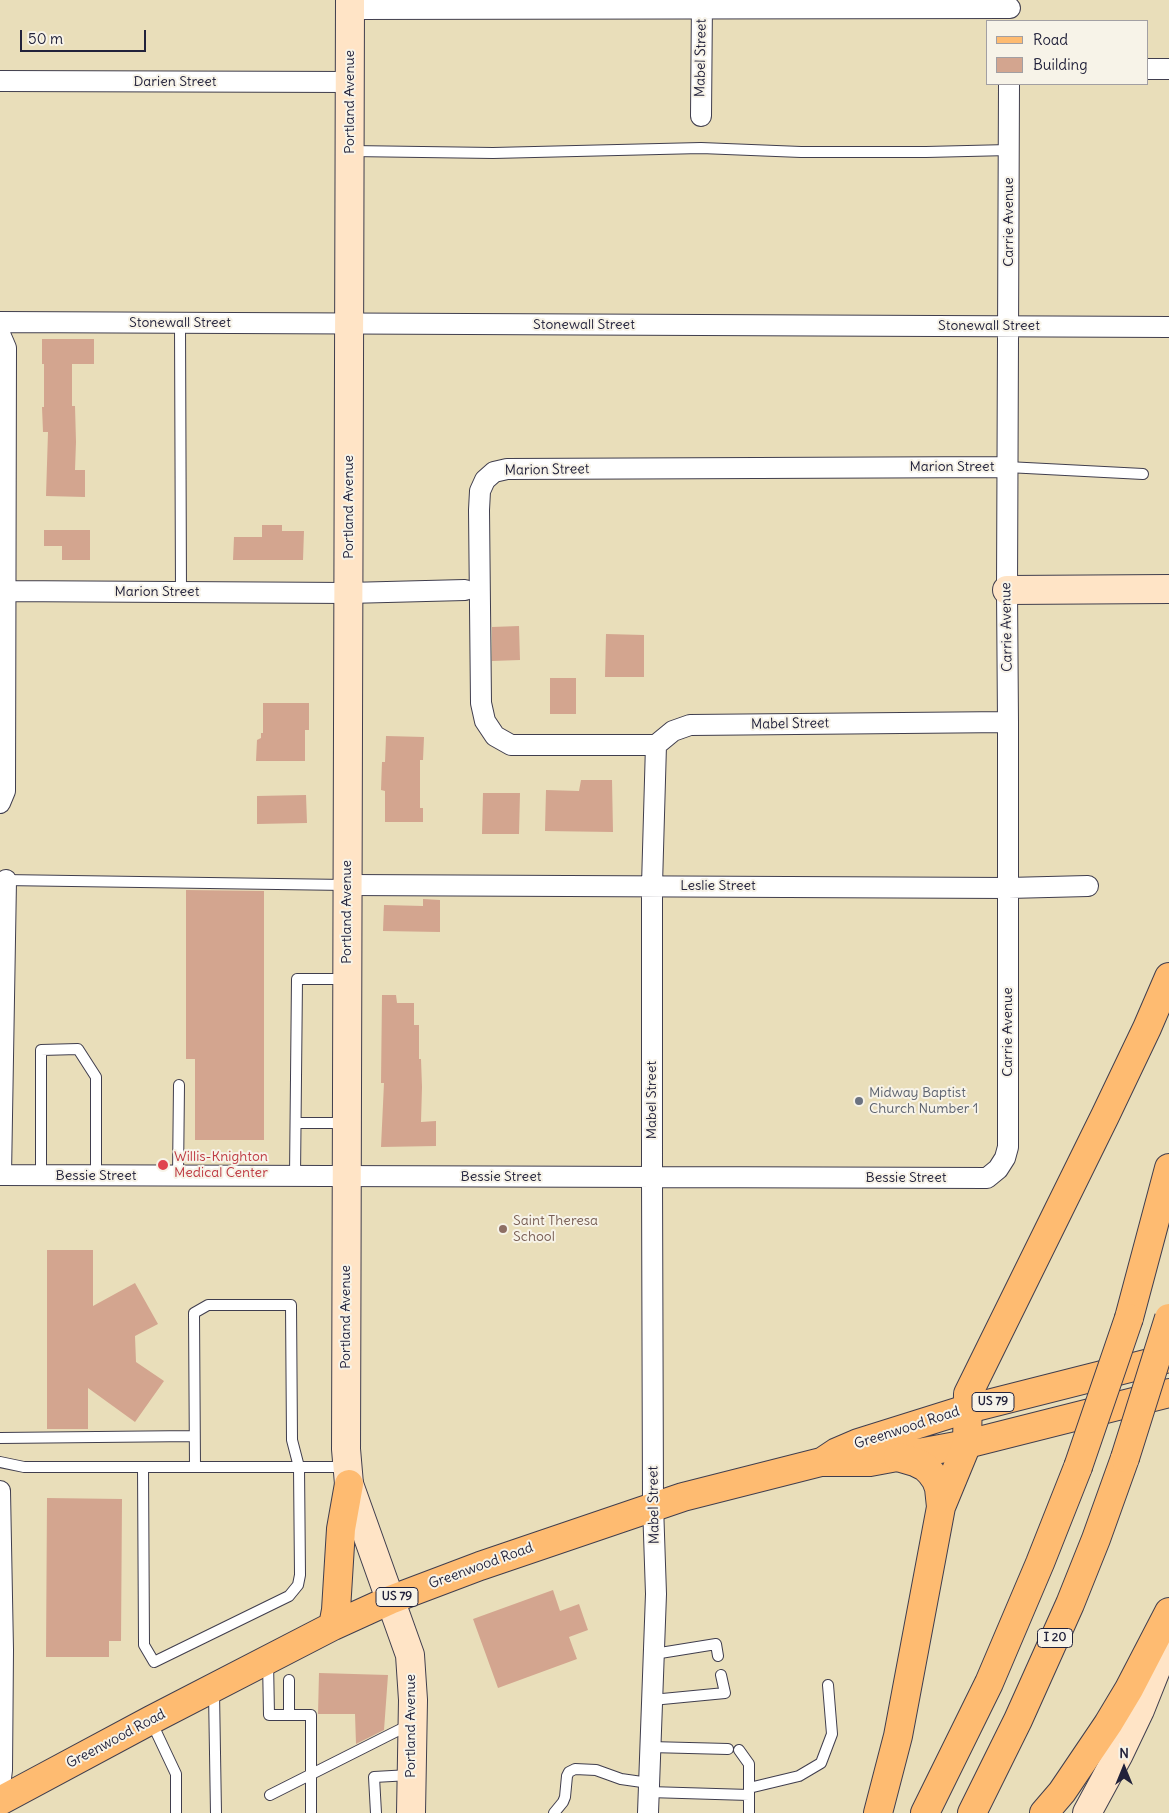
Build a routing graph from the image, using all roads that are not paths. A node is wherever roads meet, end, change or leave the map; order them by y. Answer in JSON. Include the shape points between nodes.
{"nodes":[{"id":1,"x":350,"y":4,"type":"edge"},
{"id":2,"x":702,"y":4,"type":"edge"},
{"id":3,"x":1010,"y":10,"type":"edge"},
{"id":4,"x":1149,"y":68,"type":"edge"},
{"id":5,"x":1169,"y":68,"type":"edge"},
{"id":6,"x":0,"y":81,"type":"edge"},
{"id":7,"x":350,"y":82,"type":"junction"},
{"id":8,"x":1009,"y":85,"type":"edge"},
{"id":9,"x":701,"y":116,"type":"dead end"},
{"id":10,"x":1009,"y":150,"type":"junction"},
{"id":11,"x":350,"y":151,"type":"junction"},
{"id":12,"x":0,"y":322,"type":"edge"},
{"id":13,"x":180,"y":324,"type":"junction"},
{"id":14,"x":349,"y":324,"type":"junction"},
{"id":15,"x":1008,"y":326,"type":"junction"},
{"id":16,"x":1169,"y":326,"type":"edge"},
{"id":17,"x":0,"y":334,"type":"edge"},
{"id":18,"x":1007,"y":467,"type":"junction"},
{"id":19,"x":1143,"y":474,"type":"dead end"},
{"id":20,"x":1169,"y":589,"type":"edge"},
{"id":21,"x":465,"y":590,"type":"dead end"},
{"id":22,"x":1007,"y":590,"type":"junction"},
{"id":23,"x":3,"y":591,"type":"edge"},
{"id":24,"x":181,"y":592,"type":"junction"},
{"id":25,"x":348,"y":593,"type":"junction"},
{"id":26,"x":1008,"y":722,"type":"junction"},
{"id":27,"x":656,"y":745,"type":"junction"},
{"id":28,"x":0,"y":802,"type":"edge"},
{"id":29,"x":3,"y":880,"type":"edge"},
{"id":30,"x":347,"y":885,"type":"junction"},
{"id":31,"x":652,"y":885,"type":"junction"},
{"id":32,"x":1088,"y":886,"type":"dead end"},
{"id":33,"x":1008,"y":888,"type":"junction"},
{"id":34,"x":1169,"y":977,"type":"edge"},
{"id":35,"x":347,"y":979,"type":"junction"},
{"id":36,"x":179,"y":1085,"type":"dead end"},
{"id":37,"x":347,"y":1122,"type":"junction"},
{"id":38,"x":296,"y":1123,"type":"junction"},
{"id":39,"x":1169,"y":1168,"type":"edge"},
{"id":40,"x":998,"y":1169,"type":"joint"},
{"id":41,"x":1,"y":1175,"type":"edge"},
{"id":42,"x":41,"y":1175,"type":"junction"},
{"id":43,"x":96,"y":1175,"type":"junction"},
{"id":44,"x":178,"y":1176,"type":"junction"},
{"id":45,"x":295,"y":1176,"type":"junction"},
{"id":46,"x":346,"y":1176,"type":"junction"},
{"id":47,"x":652,"y":1178,"type":"junction"},
{"id":48,"x":1169,"y":1318,"type":"edge"},
{"id":49,"x":1169,"y":1358,"type":"edge"},
{"id":50,"x":1169,"y":1392,"type":"edge"},
{"id":51,"x":968,"y":1409,"type":"junction"},
{"id":52,"x":194,"y":1436,"type":"junction"},
{"id":53,"x":0,"y":1438,"type":"edge"},
{"id":54,"x":967,"y":1444,"type":"junction"},
{"id":55,"x":898,"y":1457,"type":"junction"},
{"id":56,"x":0,"y":1462,"type":"edge"},
{"id":57,"x":821,"y":1462,"type":"junction"},
{"id":58,"x":143,"y":1467,"type":"junction"},
{"id":59,"x":194,"y":1467,"type":"junction"},
{"id":60,"x":299,"y":1467,"type":"junction"},
{"id":61,"x":348,"y":1476,"type":"junction"},
{"id":62,"x":0,"y":1491,"type":"edge"},
{"id":63,"x":653,"y":1506,"type":"junction"},
{"id":64,"x":940,"y":1507,"type":"junction"},
{"id":65,"x":390,"y":1600,"type":"junction"},
{"id":66,"x":1169,"y":1612,"type":"edge"},
{"id":67,"x":333,"y":1626,"type":"junction"},
{"id":68,"x":1169,"y":1636,"type":"edge"},
{"id":69,"x":654,"y":1654,"type":"junction"},
{"id":70,"x":718,"y":1656,"type":"dead end"},
{"id":71,"x":268,"y":1660,"type":"junction"},
{"id":72,"x":721,"y":1675,"type":"dead end"},
{"id":73,"x":289,"y":1680,"type":"dead end"},
{"id":74,"x":828,"y":1685,"type":"dead end"},
{"id":75,"x":214,"y":1688,"type":"junction"},
{"id":76,"x":652,"y":1700,"type":"junction"},
{"id":77,"x":289,"y":1716,"type":"junction"},
{"id":78,"x":151,"y":1720,"type":"junction"},
{"id":79,"x":412,"y":1723,"type":"junction"},
{"id":80,"x":650,"y":1747,"type":"junction"},
{"id":81,"x":728,"y":1749,"type":"dead end"},
{"id":82,"x":739,"y":1750,"type":"dead end"},
{"id":83,"x":311,"y":1775,"type":"junction"},
{"id":84,"x":411,"y":1775,"type":"junction"},
{"id":85,"x":0,"y":1786,"type":"edge"},
{"id":86,"x":649,"y":1787,"type":"junction"},
{"id":87,"x":749,"y":1791,"type":"junction"},
{"id":88,"x":270,"y":1795,"type":"dead end"},
{"id":89,"x":0,"y":1801,"type":"edge"},
{"id":90,"x":176,"y":1813,"type":"edge"},
{"id":91,"x":216,"y":1813,"type":"edge"},
{"id":92,"x":311,"y":1813,"type":"edge"},
{"id":93,"x":376,"y":1813,"type":"edge"},
{"id":94,"x":411,"y":1813,"type":"edge"},
{"id":95,"x":554,"y":1813,"type":"edge"},
{"id":96,"x":648,"y":1813,"type":"edge"},
{"id":97,"x":749,"y":1813,"type":"edge"},
{"id":98,"x":878,"y":1813,"type":"edge"},
{"id":99,"x":925,"y":1813,"type":"edge"},
{"id":100,"x":972,"y":1813,"type":"edge"},
{"id":101,"x":1044,"y":1813,"type":"edge"},
{"id":102,"x":1087,"y":1813,"type":"edge"}],
"edges":[{"from":1,"to":2,"type":"street"},
{"from":1,"to":7,"type":"street","name":"Portland Avenue"},
{"from":2,"to":3,"type":"street"},
{"from":2,"to":9,"type":"street","name":"Mabel Street"},
{"from":4,"to":5,"type":"street"},
{"from":6,"to":7,"type":"street","name":"Darien Street"},
{"from":7,"to":11,"type":"street","name":"Portland Avenue"},
{"from":8,"to":10,"type":"street","name":"Carrie Avenue"},
{"from":10,"to":11,"type":"lane"},
{"from":10,"to":15,"type":"street","name":"Carrie Avenue"},
{"from":11,"to":14,"type":"street","name":"Portland Avenue"},
{"from":12,"to":13,"type":"street","name":"Stonewall Street"},
{"from":13,"to":14,"type":"street","name":"Stonewall Street"},
{"from":13,"to":24,"type":"lane"},
{"from":14,"to":15,"type":"street","name":"Stonewall Street"},
{"from":14,"to":25,"type":"street","name":"Portland Avenue"},
{"from":15,"to":16,"type":"street","name":"Stonewall Street"},
{"from":15,"to":18,"type":"street","name":"Carrie Avenue"},
{"from":17,"to":23,"type":"street","via":[[6,348]]},
{"from":18,"to":19,"type":"lane"},
{"from":18,"to":22,"type":"street","name":"Carrie Avenue"},
{"from":18,"to":27,"type":"street","name":"Marion Street","via":[[516,468],[494,472],[480,491],[479,510],[481,703],[484,721],[495,736],[511,745]]},
{"from":20,"to":22,"type":"street"},
{"from":21,"to":25,"type":"street","name":"Marion Street"},
{"from":22,"to":26,"type":"street","name":"Carrie Avenue"},
{"from":23,"to":24,"type":"street","name":"Marion Street"},
{"from":23,"to":28,"type":"street","via":[[4,791]]},
{"from":24,"to":25,"type":"street","name":"Marion Street"},
{"from":25,"to":30,"type":"street","name":"Portland Avenue"},
{"from":26,"to":27,"type":"street","name":"Mabel Street","via":[[690,725],[673,731]]},
{"from":26,"to":33,"type":"street","name":"Carrie Avenue"},
{"from":27,"to":31,"type":"street","name":"Mabel Street"},
{"from":29,"to":30,"type":"lane"},
{"from":29,"to":41,"type":"street"},
{"from":30,"to":31,"type":"street","name":"Leslie Street"},
{"from":30,"to":35,"type":"street","name":"Portland Avenue"},
{"from":31,"to":33,"type":"street","name":"Leslie Street"},
{"from":31,"to":47,"type":"street","name":"Mabel Street"},
{"from":32,"to":33,"type":"street","name":"Leslie Street"},
{"from":33,"to":40,"type":"street","name":"Carrie Avenue","via":[[1008,1147]]},
{"from":34,"to":51,"type":"main road","via":[[1105,1116],[971,1384]]},
{"from":35,"to":37,"type":"street","name":"Portland Avenue"},
{"from":35,"to":38,"type":"lane","via":[[297,979]]},
{"from":36,"to":44,"type":"lane"},
{"from":37,"to":38,"type":"lane"},
{"from":37,"to":46,"type":"street","name":"Portland Avenue"},
{"from":38,"to":45,"type":"lane"},
{"from":39,"to":99,"type":"main road","bridge":true,"via":[[1129,1318],[1078,1467],[989,1683]]},
{"from":40,"to":47,"type":"street","name":"Bessie Street","via":[[986,1178]]},
{"from":41,"to":42,"type":"street","name":"Bessie Street"},
{"from":42,"to":43,"type":"street","name":"Bessie Street"},
{"from":42,"to":43,"type":"lane","via":[[41,1050],[78,1049],[96,1078]]},
{"from":43,"to":44,"type":"street","name":"Bessie Street"},
{"from":44,"to":45,"type":"street","name":"Bessie Street"},
{"from":45,"to":46,"type":"street","name":"Bessie Street"},
{"from":46,"to":47,"type":"street","name":"Bessie Street"},
{"from":46,"to":61,"type":"street","name":"Portland Avenue"},
{"from":47,"to":63,"type":"street","name":"Mabel Street"},
{"from":48,"to":100,"type":"main road","number":"I 20","bridge":true,"via":[[1125,1458],[1070,1604]]},
{"from":49,"to":51,"type":"main road","name":"Greenwood Road","number":"US 79"},
{"from":50,"to":54,"type":"main road","name":"Greenwood Road","number":"US 79"},
{"from":51,"to":54,"type":"main road"},
{"from":51,"to":57,"type":"main road","name":"Greenwood Road","number":"US 79","via":[[858,1443]]},
{"from":52,"to":53,"type":"lane"},
{"from":52,"to":59,"type":"lane"},
{"from":52,"to":60,"type":"lane","via":[[194,1313],[208,1305],[291,1305],[292,1440]]},
{"from":54,"to":55,"type":"main road","name":"Greenwood Road","number":"US 79"},
{"from":54,"to":64,"type":"main road"},
{"from":55,"to":57,"type":"main road","name":"Greenwood Road","number":"US 79","via":[[870,1462]]},
{"from":55,"to":64,"type":"main road","via":[[915,1462],[931,1473],[939,1488]]},
{"from":56,"to":58,"type":"lane","via":[[24,1467]]},
{"from":57,"to":63,"type":"main road","name":"Greenwood Road","number":"US 79"},
{"from":58,"to":59,"type":"lane"},
{"from":58,"to":60,"type":"lane","via":[[144,1645],[154,1662],[288,1596],[298,1585]]},
{"from":59,"to":60,"type":"lane"},
{"from":60,"to":61,"type":"lane"},
{"from":61,"to":65,"type":"street","name":"Portland Avenue"},
{"from":61,"to":67,"type":"main road"},
{"from":62,"to":85,"type":"street","via":[[3,1660]]},
{"from":63,"to":65,"type":"main road","name":"Greenwood Road","number":"US 79"},
{"from":63,"to":69,"type":"street","name":"Mabel Street"},
{"from":64,"to":98,"type":"main road","via":[[898,1736]]},
{"from":65,"to":67,"type":"main road","name":"Greenwood Road","number":"US 79"},
{"from":65,"to":79,"type":"street","name":"Portland Avenue","via":[[410,1655]]},
{"from":66,"to":101,"type":"main road","via":[[1108,1724]]},
{"from":67,"to":71,"type":"main road","name":"Greenwood Road","number":"US 79"},
{"from":68,"to":102,"type":"street","via":[[1140,1710]]},
{"from":69,"to":70,"type":"lane","via":[[716,1644]]},
{"from":69,"to":76,"type":"street","name":"Mabel Street"},
{"from":71,"to":75,"type":"main road","name":"Greenwood Road","number":"US 79"},
{"from":71,"to":77,"type":"lane","via":[[269,1716]]},
{"from":72,"to":76,"type":"lane","via":[[725,1693]]},
{"from":73,"to":77,"type":"lane"},
{"from":74,"to":87,"type":"lane","via":[[832,1734],[821,1763],[799,1776]]},
{"from":75,"to":78,"type":"main road","name":"Greenwood Road","number":"US 79"},
{"from":75,"to":91,"type":"lane"},
{"from":76,"to":80,"type":"street","name":"Mabel Street"},
{"from":77,"to":83,"type":"lane","via":[[311,1716]]},
{"from":78,"to":89,"type":"main road","name":"Greenwood Road","number":"US 79"},
{"from":78,"to":90,"type":"lane","via":[[176,1774]]},
{"from":79,"to":83,"type":"lane"},
{"from":79,"to":84,"type":"street","name":"Portland Avenue"},
{"from":80,"to":81,"type":"lane"},
{"from":80,"to":86,"type":"street","name":"Mabel Street"},
{"from":82,"to":87,"type":"lane","via":[[749,1764]]},
{"from":83,"to":88,"type":"lane"},
{"from":83,"to":92,"type":"lane"},
{"from":84,"to":93,"type":"lane","via":[[374,1777]]},
{"from":84,"to":94,"type":"street","name":"Portland Avenue"},
{"from":86,"to":87,"type":"lane"},
{"from":86,"to":95,"type":"lane","via":[[596,1770],[575,1770],[567,1776],[565,1798]]},
{"from":86,"to":96,"type":"street","name":"Mabel Street"},
{"from":87,"to":97,"type":"lane"}]}
